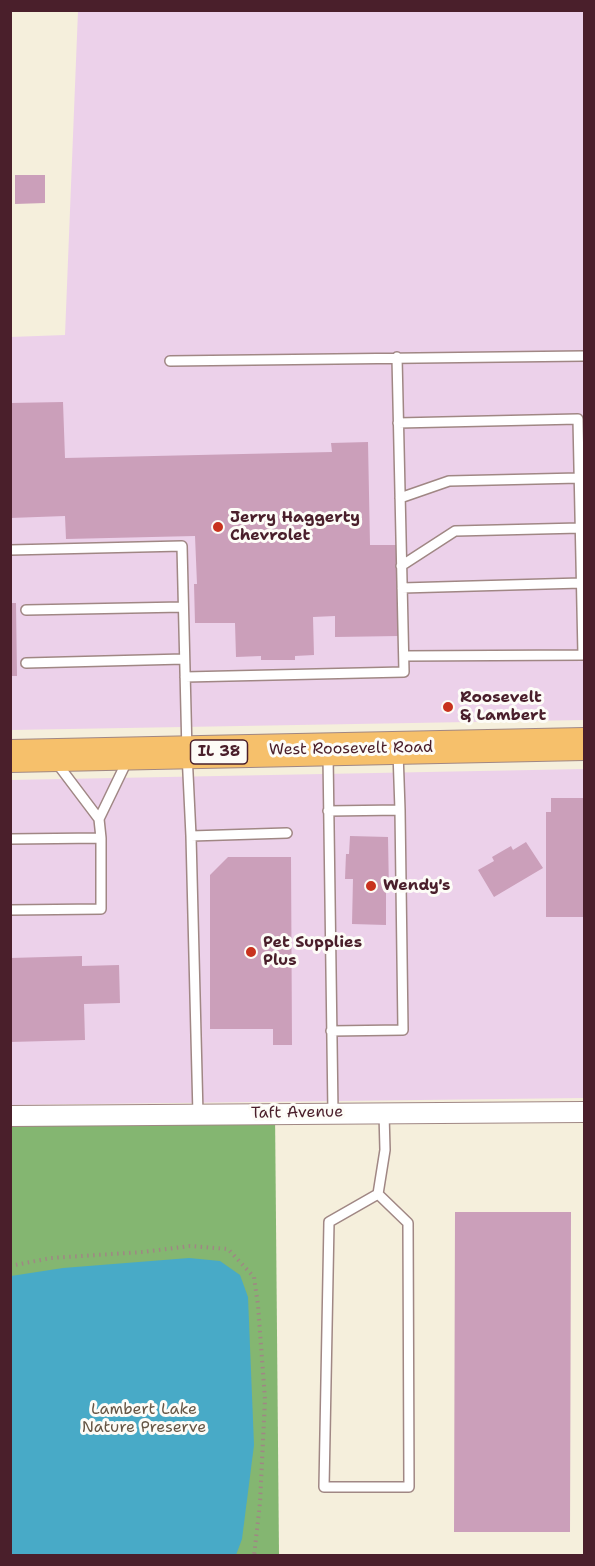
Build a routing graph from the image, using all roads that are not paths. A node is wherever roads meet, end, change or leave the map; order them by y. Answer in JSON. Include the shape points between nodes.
{"nodes":[{"id":1,"x":585,"y":356,"type":"edge"},
{"id":2,"x":396,"y":357,"type":"junction"},
{"id":3,"x":170,"y":361,"type":"dead end"},
{"id":4,"x":398,"y":423,"type":"junction"},
{"id":5,"x":579,"y":478,"type":"junction"},
{"id":6,"x":400,"y":498,"type":"junction"},
{"id":7,"x":580,"y":528,"type":"junction"},
{"id":8,"x":10,"y":550,"type":"edge"},
{"id":9,"x":401,"y":567,"type":"junction"},
{"id":10,"x":582,"y":583,"type":"junction"},
{"id":11,"x":402,"y":588,"type":"junction"},
{"id":12,"x":183,"y":607,"type":"junction"},
{"id":13,"x":26,"y":610,"type":"dead end"},
{"id":14,"x":404,"y":656,"type":"junction"},
{"id":15,"x":184,"y":659,"type":"junction"},
{"id":16,"x":26,"y":663,"type":"dead end"},
{"id":17,"x":185,"y":677,"type":"junction"},
{"id":18,"x":585,"y":744,"type":"edge"},
{"id":19,"x":398,"y":748,"type":"junction"},
{"id":20,"x":328,"y":750,"type":"junction"},
{"id":21,"x":187,"y":753,"type":"junction"},
{"id":22,"x":130,"y":754,"type":"junction"},
{"id":23,"x":10,"y":756,"type":"edge"},
{"id":24,"x":52,"y":756,"type":"junction"},
{"id":25,"x":400,"y":810,"type":"junction"},
{"id":26,"x":328,"y":811,"type":"junction"},
{"id":27,"x":99,"y":819,"type":"junction"},
{"id":28,"x":287,"y":833,"type":"dead end"},
{"id":29,"x":191,"y":836,"type":"junction"},
{"id":30,"x":101,"y":838,"type":"junction"},
{"id":31,"x":10,"y":839,"type":"edge"},
{"id":32,"x":10,"y":910,"type":"edge"},
{"id":33,"x":331,"y":1031,"type":"junction"},
{"id":34,"x":585,"y":1112,"type":"edge"},
{"id":35,"x":333,"y":1113,"type":"junction"},
{"id":36,"x":384,"y":1113,"type":"junction"},
{"id":37,"x":198,"y":1115,"type":"junction"},
{"id":38,"x":10,"y":1116,"type":"edge"},
{"id":39,"x":378,"y":1194,"type":"junction"}],
"edges":[{"from":1,"to":2,"type":"lane"},
{"from":2,"to":3,"type":"lane"},
{"from":2,"to":4,"type":"lane"},
{"from":4,"to":5,"type":"lane","via":[[578,419]]},
{"from":4,"to":6,"type":"lane"},
{"from":5,"to":6,"type":"lane","via":[[448,481]]},
{"from":5,"to":7,"type":"lane"},
{"from":6,"to":9,"type":"lane"},
{"from":7,"to":9,"type":"lane","via":[[455,531]]},
{"from":7,"to":10,"type":"lane"},
{"from":8,"to":12,"type":"lane","via":[[182,546]]},
{"from":9,"to":11,"type":"lane"},
{"from":10,"to":11,"type":"lane"},
{"from":10,"to":14,"type":"lane","via":[[583,655]]},
{"from":11,"to":14,"type":"lane"},
{"from":12,"to":13,"type":"lane"},
{"from":12,"to":15,"type":"lane"},
{"from":14,"to":17,"type":"lane","via":[[404,672]]},
{"from":15,"to":16,"type":"lane"},
{"from":15,"to":17,"type":"lane"},
{"from":17,"to":21,"type":"lane"},
{"from":18,"to":19,"type":"main road","name":"West Roosevelt Road","number":"IL 38"},
{"from":19,"to":20,"type":"main road","name":"West Roosevelt Road","number":"IL 38"},
{"from":19,"to":25,"type":"lane"},
{"from":20,"to":21,"type":"main road","name":"West Roosevelt Road","number":"IL 38"},
{"from":20,"to":26,"type":"lane"},
{"from":21,"to":22,"type":"main road","name":"West Roosevelt Road","number":"IL 38"},
{"from":21,"to":29,"type":"lane"},
{"from":22,"to":24,"type":"main road","name":"West Roosevelt Road","number":"IL 38"},
{"from":22,"to":27,"type":"lane"},
{"from":23,"to":24,"type":"main road","name":"West Roosevelt Road","number":"IL 38"},
{"from":24,"to":27,"type":"lane"},
{"from":25,"to":26,"type":"lane"},
{"from":25,"to":33,"type":"lane","via":[[403,1030]]},
{"from":26,"to":33,"type":"lane"},
{"from":27,"to":30,"type":"lane"},
{"from":28,"to":29,"type":"lane"},
{"from":29,"to":37,"type":"lane"},
{"from":30,"to":31,"type":"lane"},
{"from":30,"to":32,"type":"lane","via":[[101,909]]},
{"from":33,"to":35,"type":"lane"},
{"from":34,"to":36,"type":"street","name":"Taft Avenue"},
{"from":35,"to":36,"type":"street","name":"Taft Avenue"},
{"from":35,"to":37,"type":"street","name":"Taft Avenue"},
{"from":36,"to":39,"type":"lane","via":[[385,1150]]},
{"from":37,"to":38,"type":"street","name":"Taft Avenue"},
{"from":39,"to":39,"type":"lane","via":[[329,1222],[324,1487],[409,1487],[408,1223]]}]}
